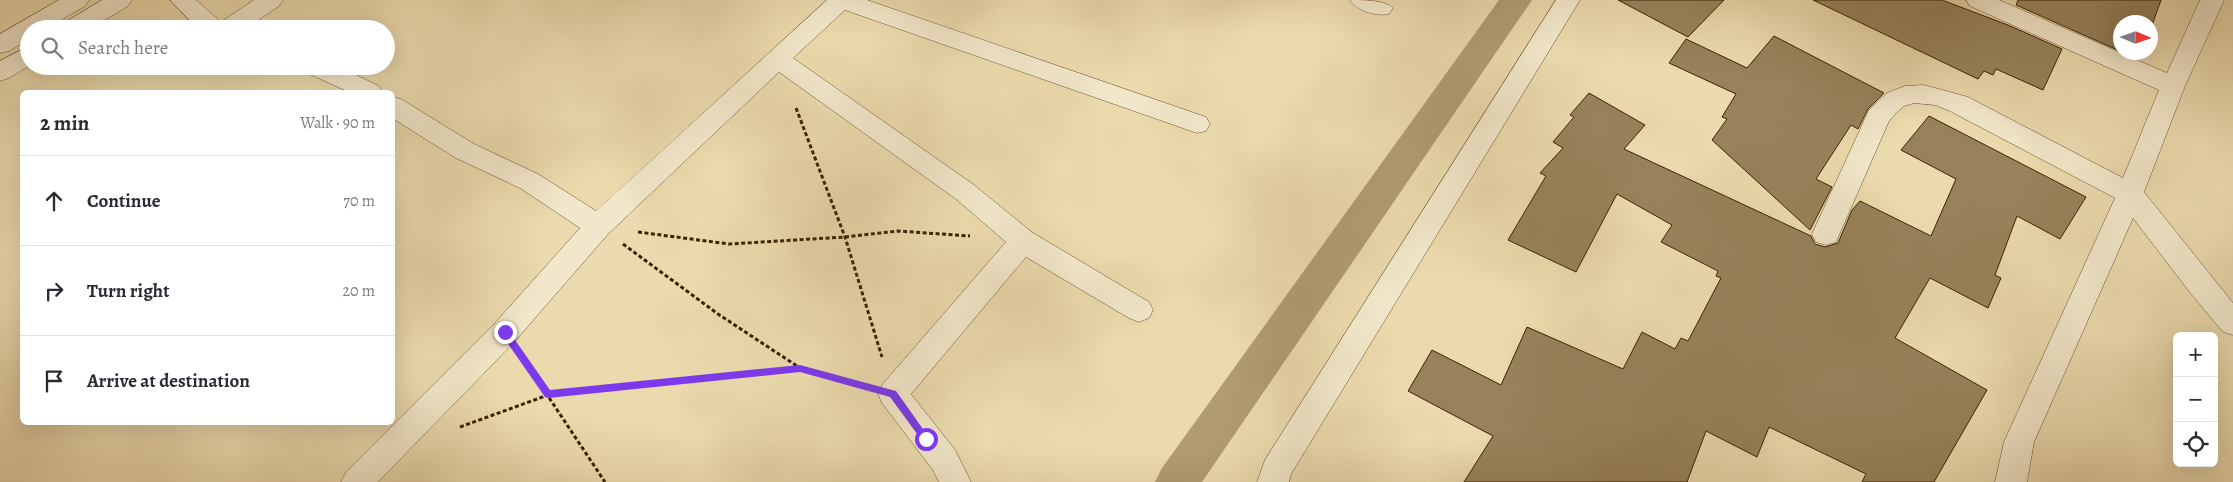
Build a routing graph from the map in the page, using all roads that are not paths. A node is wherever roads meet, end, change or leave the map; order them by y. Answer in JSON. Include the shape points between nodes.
{"nodes":[{"id":1,"x":77,"y":0,"type":"edge"},
{"id":2,"x":120,"y":0,"type":"edge"},
{"id":3,"x":182,"y":0,"type":"edge"},
{"id":4,"x":271,"y":0,"type":"edge"},
{"id":5,"x":841,"y":0,"type":"edge"},
{"id":6,"x":1568,"y":0,"type":"edge"},
{"id":7,"x":1978,"y":0,"type":"edge"},
{"id":8,"x":2212,"y":0,"type":"edge"},
{"id":9,"x":43,"y":20,"type":"edge"},
{"id":10,"x":87,"y":20,"type":"edge"},
{"id":11,"x":203,"y":20,"type":"edge"},
{"id":12,"x":241,"y":20,"type":"edge"},
{"id":13,"x":20,"y":33,"type":"edge"},
{"id":14,"x":0,"y":45,"type":"edge"},
{"id":15,"x":777,"y":59,"type":"junction"},
{"id":16,"x":20,"y":60,"type":"edge"},
{"id":17,"x":0,"y":72,"type":"edge"},
{"id":18,"x":333,"y":75,"type":"edge"},
{"id":19,"x":2173,"y":86,"type":"junction"},
{"id":20,"x":366,"y":90,"type":"edge"},
{"id":21,"x":395,"y":108,"type":"edge"},
{"id":22,"x":1197,"y":124,"type":"dead end"},
{"id":23,"x":2130,"y":194,"type":"junction"},
{"id":24,"x":598,"y":226,"type":"junction"},
{"id":25,"x":1826,"y":234,"type":"dead end"},
{"id":26,"x":1023,"y":240,"type":"junction"},
{"id":27,"x":1139,"y":310,"type":"dead end"},
{"id":28,"x":2233,"y":323,"type":"edge"},
{"id":29,"x":357,"y":482,"type":"edge"},
{"id":30,"x":955,"y":482,"type":"edge"},
{"id":31,"x":1273,"y":482,"type":"edge"},
{"id":32,"x":2011,"y":482,"type":"edge"}],
"edges":[{"from":1,"to":9,"type":"street"},
{"from":2,"to":10,"type":"street"},
{"from":3,"to":11,"type":"street"},
{"from":4,"to":12,"type":"street"},
{"from":5,"to":15,"type":"street"},
{"from":5,"to":22,"type":"street"},
{"from":6,"to":31,"type":"street","via":[[1286,452]]},
{"from":7,"to":19,"type":"street"},
{"from":8,"to":19,"type":"street"},
{"from":13,"to":14,"type":"street"},
{"from":15,"to":24,"type":"street"},
{"from":15,"to":26,"type":"street","via":[[965,192]]},
{"from":16,"to":17,"type":"street"},
{"from":18,"to":20,"type":"street"},
{"from":19,"to":23,"type":"street"},
{"from":21,"to":24,"type":"street","via":[[465,151],[529,181]]},
{"from":23,"to":25,"type":"street","via":[[1959,104],[1938,96],[1907,94],[1888,103],[1878,117]]},
{"from":23,"to":28,"type":"street"},
{"from":23,"to":32,"type":"street","via":[[2019,442]]},
{"from":24,"to":29,"type":"street","via":[[505,332]]},
{"from":26,"to":27,"type":"street"},
{"from":26,"to":30,"type":"street","via":[[893,394],[944,460]]}]}
